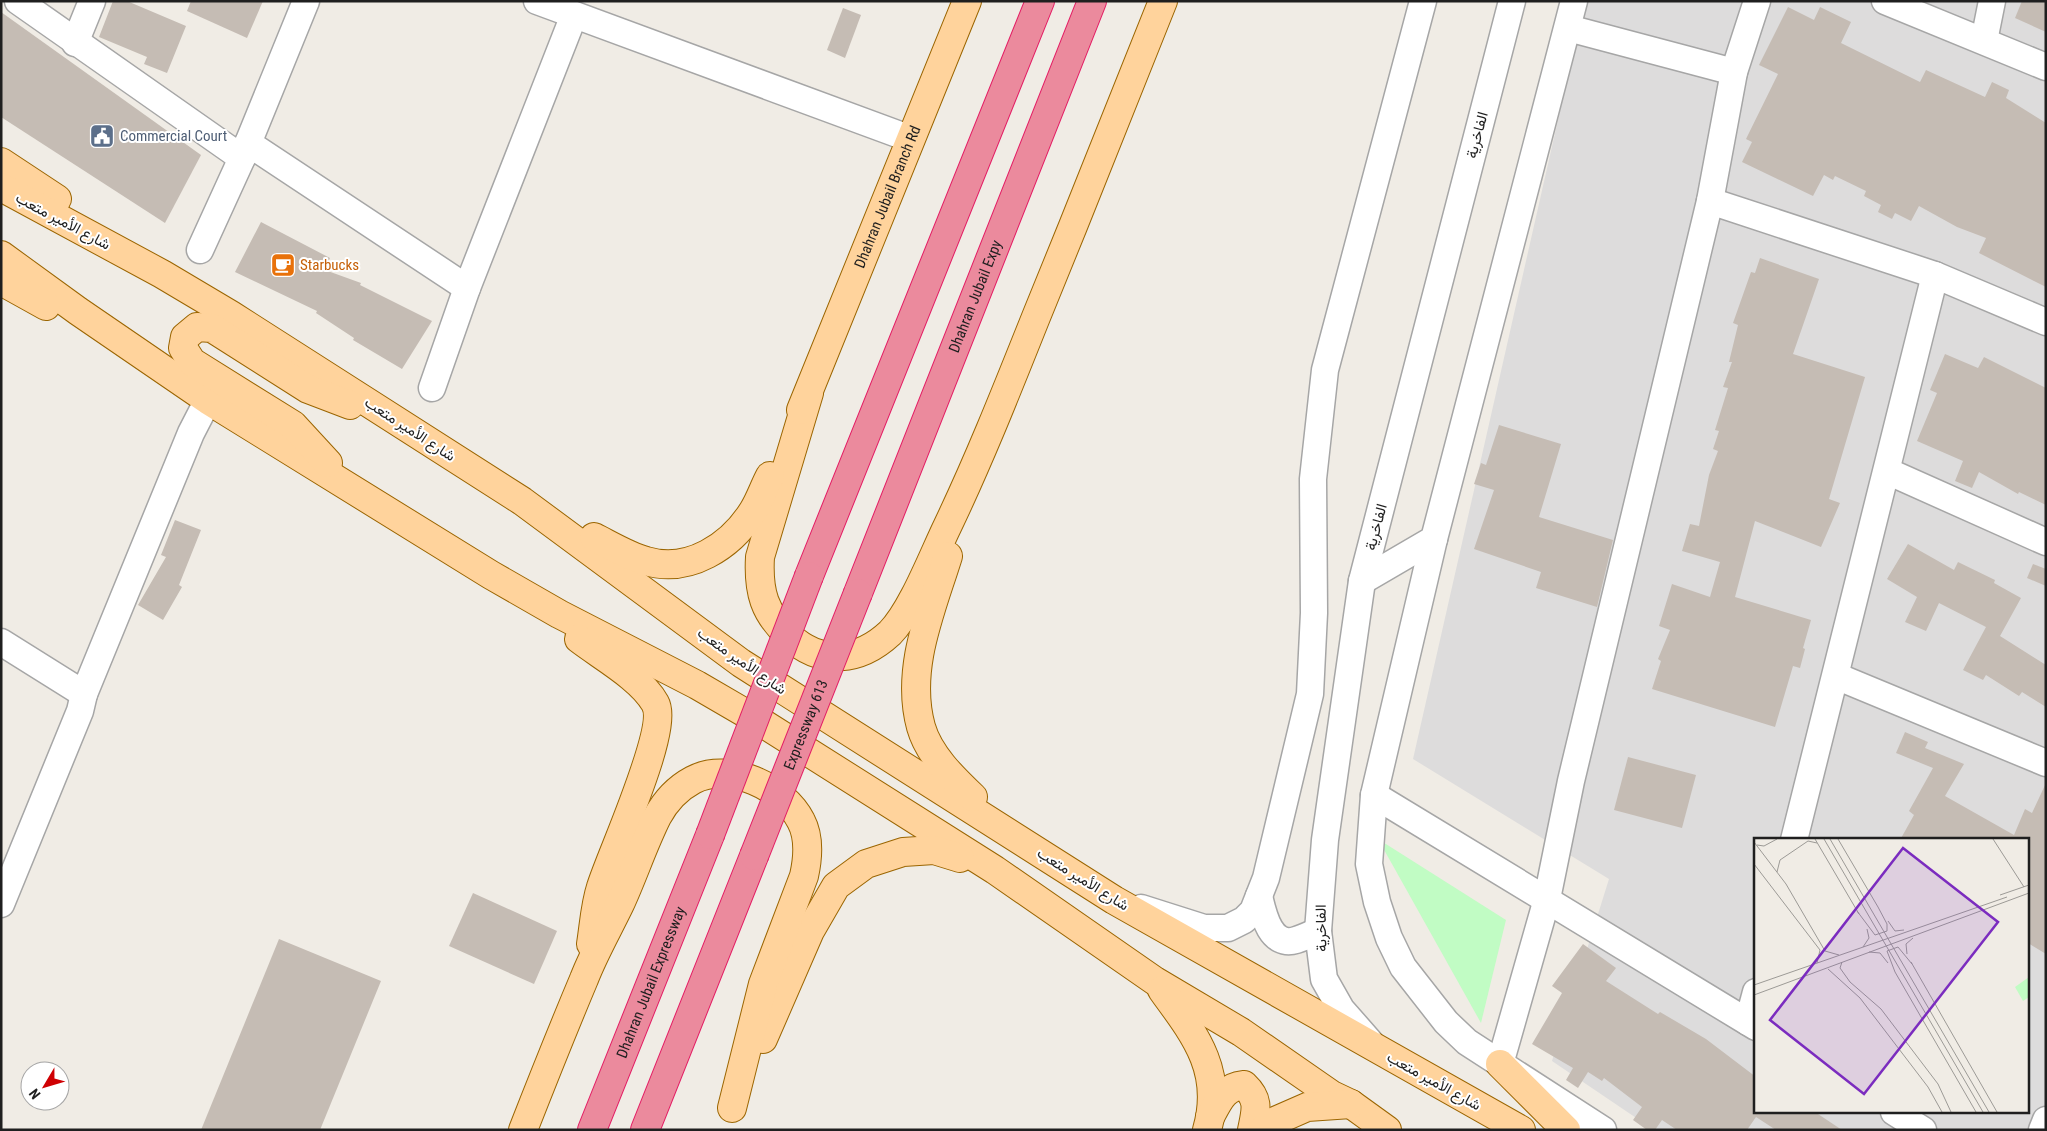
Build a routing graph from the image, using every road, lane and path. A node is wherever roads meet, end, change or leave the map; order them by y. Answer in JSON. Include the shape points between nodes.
{"nodes":[{"id":1,"x":18,"y":1,"type":"edge"},
{"id":2,"x":92,"y":1,"type":"edge"},
{"id":3,"x":306,"y":1,"type":"edge"},
{"id":4,"x":537,"y":1,"type":"edge"},
{"id":5,"x":967,"y":1,"type":"edge"},
{"id":6,"x":1040,"y":1,"type":"edge"},
{"id":7,"x":1092,"y":1,"type":"edge"},
{"id":8,"x":1163,"y":1,"type":"edge"},
{"id":9,"x":1423,"y":1,"type":"edge"},
{"id":10,"x":1512,"y":1,"type":"edge"},
{"id":11,"x":1574,"y":1,"type":"edge"},
{"id":12,"x":1757,"y":1,"type":"edge"},
{"id":13,"x":1885,"y":1,"type":"edge"},
{"id":14,"x":1992,"y":1,"type":"edge"},
{"id":15,"x":574,"y":15,"type":"junction"},
{"id":16,"x":1568,"y":28,"type":"junction"},
{"id":17,"x":1984,"y":41,"type":"junction"},
{"id":18,"x":75,"y":43,"type":"junction"},
{"id":19,"x":2046,"y":67,"type":"edge"},
{"id":20,"x":1734,"y":72,"type":"junction"},
{"id":21,"x":911,"y":139,"type":"junction"},
{"id":22,"x":245,"y":150,"type":"junction"},
{"id":23,"x":1,"y":162,"type":"edge"},
{"id":24,"x":1,"y":187,"type":"edge"},
{"id":25,"x":1710,"y":201,"type":"junction"},
{"id":26,"x":200,"y":250,"type":"dead end"},
{"id":27,"x":1,"y":255,"type":"edge"},
{"id":28,"x":1935,"y":275,"type":"junction"},
{"id":29,"x":1,"y":281,"type":"edge"},
{"id":30,"x":467,"y":288,"type":"junction"},
{"id":31,"x":231,"y":315,"type":"junction"},
{"id":32,"x":2046,"y":322,"type":"edge"},
{"id":33,"x":432,"y":388,"type":"dead end"},
{"id":34,"x":809,"y":393,"type":"junction"},
{"id":35,"x":203,"y":396,"type":"junction"},
{"id":36,"x":401,"y":424,"type":"junction"},
{"id":37,"x":1887,"y":471,"type":"junction"},
{"id":38,"x":971,"y":478,"type":"junction"},
{"id":39,"x":350,"y":488,"type":"junction"},
{"id":40,"x":522,"y":501,"type":"junction"},
{"id":41,"x":1434,"y":539,"type":"junction"},
{"id":42,"x":2046,"y":542,"type":"edge"},
{"id":43,"x":491,"y":575,"type":"junction"},
{"id":44,"x":1362,"y":581,"type":"junction"},
{"id":45,"x":858,"y":593,"type":"joint"},
{"id":46,"x":1,"y":642,"type":"edge"},
{"id":47,"x":1836,"y":676,"type":"junction"},
{"id":48,"x":84,"y":694,"type":"junction"},
{"id":49,"x":2046,"y":763,"type":"edge"},
{"id":50,"x":1374,"y":795,"type":"junction"},
{"id":51,"x":1011,"y":834,"type":"junction"},
{"id":52,"x":1795,"y":838,"type":"edge"},
{"id":53,"x":995,"y":870,"type":"junction"},
{"id":54,"x":1259,"y":896,"type":"junction"},
{"id":55,"x":1547,"y":899,"type":"junction"},
{"id":56,"x":1114,"y":900,"type":"junction"},
{"id":57,"x":1,"y":904,"type":"edge"},
{"id":58,"x":1318,"y":931,"type":"junction"},
{"id":59,"x":584,"y":977,"type":"junction"},
{"id":60,"x":1155,"y":981,"type":"junction"},
{"id":61,"x":1754,"y":1008,"type":"edge"},
{"id":62,"x":1752,"y":1025,"type":"edge"},
{"id":63,"x":1375,"y":1049,"type":"junction"},
{"id":64,"x":1500,"y":1064,"type":"junction"},
{"id":65,"x":1351,"y":1104,"type":"junction"},
{"id":66,"x":1897,"y":1114,"type":"edge"},
{"id":67,"x":728,"y":1119,"type":"edge"},
{"id":68,"x":2046,"y":1120,"type":"edge"},
{"id":69,"x":1209,"y":1123,"type":"edge"},
{"id":70,"x":523,"y":1130,"type":"edge"},
{"id":71,"x":592,"y":1130,"type":"edge"},
{"id":72,"x":645,"y":1130,"type":"edge"},
{"id":73,"x":1252,"y":1130,"type":"edge"},
{"id":74,"x":1263,"y":1130,"type":"edge"},
{"id":75,"x":1387,"y":1130,"type":"edge"},
{"id":76,"x":1521,"y":1130,"type":"edge"},
{"id":77,"x":1566,"y":1130,"type":"edge"},
{"id":78,"x":1602,"y":1130,"type":"edge"},
{"id":79,"x":1923,"y":1130,"type":"edge"},
{"id":80,"x":2042,"y":1130,"type":"edge"}],
"edges":[{"from":1,"to":18,"type":"street"},
{"from":2,"to":18,"type":"street"},
{"from":3,"to":22,"type":"street"},
{"from":4,"to":15,"type":"street"},
{"from":5,"to":21,"type":"main road","name":"Dhahran Jubail Branch Rd"},
{"from":6,"to":71,"type":"highway","name":"Dhahran Jubail Expressway","bridge":true,"via":[[809,576]]},
{"from":7,"to":45,"type":"highway","name":"Dhahran Jubail Expy"},
{"from":8,"to":38,"type":"main road"},
{"from":9,"to":54,"type":"street","via":[[1325,370],[1313,479],[1314,613],[1310,694],[1286,801]]},
{"from":10,"to":44,"type":"street","name":"الفاخرية"},
{"from":11,"to":16,"type":"street"},
{"from":12,"to":20,"type":"street"},
{"from":13,"to":17,"type":"street"},
{"from":14,"to":17,"type":"street"},
{"from":15,"to":21,"type":"street"},
{"from":15,"to":30,"type":"street"},
{"from":16,"to":20,"type":"street"},
{"from":16,"to":41,"type":"street"},
{"from":17,"to":19,"type":"street"},
{"from":18,"to":22,"type":"street"},
{"from":20,"to":25,"type":"street"},
{"from":21,"to":34,"type":"main road","name":"Dhahran Jubail Branch Rd"},
{"from":22,"to":26,"type":"street"},
{"from":22,"to":30,"type":"street"},
{"from":23,"to":31,"type":"main road"},
{"from":24,"to":31,"type":"main road","name":"شارع الأمير متعب"},
{"from":25,"to":28,"type":"street"},
{"from":25,"to":55,"type":"street","via":[[1573,772]]},
{"from":27,"to":35,"type":"main road"},
{"from":28,"to":32,"type":"street"},
{"from":28,"to":37,"type":"street"},
{"from":29,"to":35,"type":"main road"},
{"from":30,"to":33,"type":"street"},
{"from":31,"to":36,"type":"main road","name":"شارع الأمير متعب"},
{"from":34,"to":38,"type":"main road","via":[[760,557],[759,579],[762,598],[772,617],[791,638],[810,649],[828,658],[853,655],[874,646],[891,631],[909,606]]},
{"from":34,"to":40,"type":"main road","via":[[753,511],[731,540],[699,559],[677,564],[646,561]]},
{"from":35,"to":39,"type":"main road"},
{"from":35,"to":48,"type":"street"},
{"from":36,"to":39,"type":"main road","via":[[308,389],[212,328],[196,327],[184,337],[183,348],[192,362],[293,425]]},
{"from":36,"to":40,"type":"main road","name":"شارع الأمير متعب"},
{"from":37,"to":42,"type":"street"},
{"from":37,"to":47,"type":"street"},
{"from":38,"to":51,"type":"main road","via":[[926,630],[916,672],[916,698],[922,728],[949,774]]},
{"from":39,"to":43,"type":"main road"},
{"from":40,"to":51,"type":"main road","name":"شارع الأمير متعب","via":[[741,663]]},
{"from":41,"to":44,"type":"street"},
{"from":41,"to":50,"type":"street"},
{"from":43,"to":53,"type":"main road","via":[[731,705]]},
{"from":43,"to":59,"type":"main road","via":[[628,676],[656,703],[659,716],[651,750],[600,888]]},
{"from":44,"to":58,"type":"street","name":"الفاخرية","via":[[1325,840]]},
{"from":45,"to":72,"type":"highway","name":"Expressway 613","bridge":true},
{"from":46,"to":48,"type":"street"},
{"from":47,"to":49,"type":"street"},
{"from":47,"to":52,"type":"street"},
{"from":48,"to":57,"type":"street"},
{"from":50,"to":55,"type":"street"},
{"from":50,"to":64,"type":"street","via":[[1370,864],[1377,902],[1389,938],[1404,967],[1446,1022],[1467,1042]]},
{"from":51,"to":56,"type":"main road","name":"شارع الأمير متعب"},
{"from":53,"to":60,"type":"main road"},
{"from":53,"to":67,"type":"main road","via":[[934,850],[903,852],[866,864],[836,886],[810,931]]},
{"from":54,"to":56,"type":"street","via":[[1253,911],[1228,928],[1204,928]]},
{"from":54,"to":58,"type":"street","via":[[1266,924],[1275,935],[1294,941]]},
{"from":55,"to":62,"type":"street"},
{"from":55,"to":64,"type":"street"},
{"from":56,"to":63,"type":"main road","name":"شارع الأمير متعب"},
{"from":58,"to":63,"type":"street","name":"الفاخرية","via":[[1324,979],[1341,1009]]},
{"from":59,"to":67,"type":"main road","via":[[658,816],[672,795],[694,779],[738,775],[762,785],[789,804],[801,821],[808,858],[763,984]]},
{"from":59,"to":70,"type":"main road"},
{"from":60,"to":65,"type":"main road","via":[[1241,1032],[1332,1095]]},
{"from":60,"to":69,"type":"main road","via":[[1193,1032],[1205,1056],[1213,1085]]},
{"from":61,"to":62,"type":"street"},
{"from":63,"to":76,"type":"main road","name":"شارع الأمير متعب"},
{"from":64,"to":77,"type":"main road"},
{"from":64,"to":78,"type":"street"},
{"from":65,"to":74,"type":"main road","via":[[1307,1107]]},
{"from":65,"to":75,"type":"main road"},
{"from":66,"to":79,"type":"street"},
{"from":68,"to":80,"type":"street"},
{"from":69,"to":73,"type":"main road","via":[[1220,1098],[1232,1086],[1244,1085],[1254,1094],[1256,1108]]}]}
